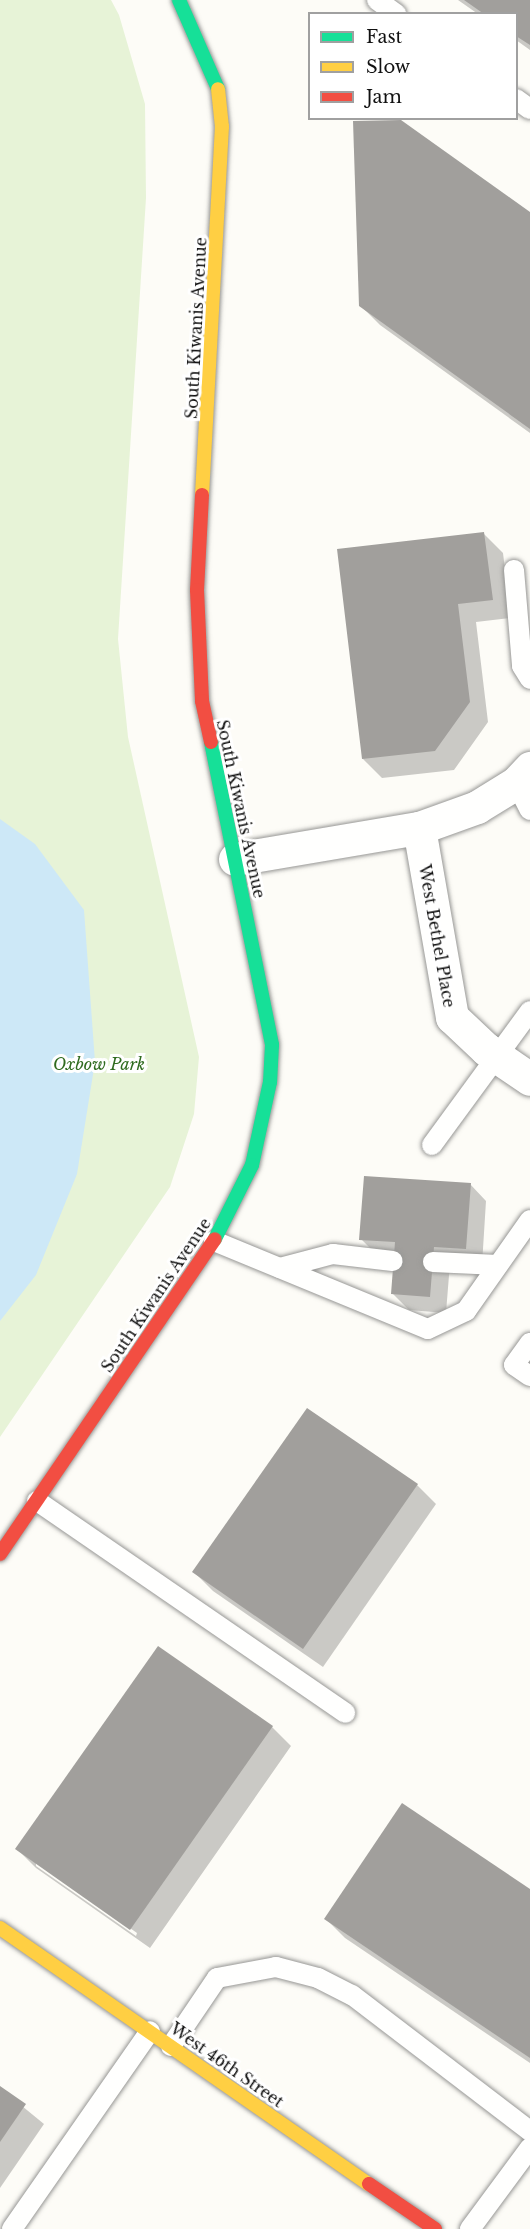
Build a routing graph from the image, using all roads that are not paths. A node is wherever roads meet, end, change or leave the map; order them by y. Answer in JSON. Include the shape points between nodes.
{"nodes":[{"id":1,"x":178,"y":0,"type":"edge"},
{"id":2,"x":377,"y":0,"type":"edge"},
{"id":3,"x":393,"y":12,"type":"edge"},
{"id":4,"x":514,"y":570,"type":"dead end"},
{"id":5,"x":530,"y":679,"type":"edge"},
{"id":6,"x":525,"y":787,"type":"edge"},
{"id":7,"x":418,"y":828,"type":"junction"},
{"id":8,"x":235,"y":859,"type":"junction"},
{"id":9,"x":530,"y":1011,"type":"edge"},
{"id":10,"x":495,"y":1055,"type":"junction"},
{"id":11,"x":530,"y":1079,"type":"edge"},
{"id":12,"x":432,"y":1144,"type":"dead end"},
{"id":13,"x":530,"y":1220,"type":"edge"},
{"id":14,"x":214,"y":1241,"type":"junction"},
{"id":15,"x":393,"y":1261,"type":"dead end"},
{"id":16,"x":433,"y":1262,"type":"dead end"},
{"id":17,"x":498,"y":1265,"type":"junction"},
{"id":18,"x":280,"y":1268,"type":"junction"},
{"id":19,"x":530,"y":1343,"type":"edge"},
{"id":20,"x":530,"y":1376,"type":"edge"},
{"id":21,"x":36,"y":1501,"type":"junction"},
{"id":22,"x":0,"y":1554,"type":"edge"},
{"id":23,"x":345,"y":1713,"type":"dead end"},
{"id":24,"x":0,"y":1928,"type":"edge"},
{"id":25,"x":150,"y":2031,"type":"junction"},
{"id":26,"x":171,"y":2046,"type":"junction"},
{"id":27,"x":530,"y":2131,"type":"edge"},
{"id":28,"x":530,"y":2148,"type":"edge"},
{"id":29,"x":12,"y":2229,"type":"edge"},
{"id":30,"x":435,"y":2229,"type":"edge"},
{"id":31,"x":470,"y":2229,"type":"edge"}],
"edges":[{"from":1,"to":8,"type":"street","name":"South Kiwanis Avenue","via":[[217,83],[222,127],[197,590],[198,651],[202,701]]},
{"from":2,"to":3,"type":"lane"},
{"from":4,"to":5,"type":"lane","via":[[522,666]]},
{"from":6,"to":7,"type":"street"},
{"from":7,"to":8,"type":"street"},
{"from":7,"to":10,"type":"street","name":"West Bethel Place","via":[[452,1017]]},
{"from":8,"to":14,"type":"street","name":"South Kiwanis Avenue","via":[[265,996],[272,1045],[270,1082],[252,1164]]},
{"from":9,"to":10,"type":"lane"},
{"from":10,"to":11,"type":"street","name":"West Bethel Place"},
{"from":10,"to":12,"type":"lane"},
{"from":13,"to":17,"type":"lane"},
{"from":14,"to":18,"type":"lane"},
{"from":14,"to":21,"type":"street","name":"South Kiwanis Avenue"},
{"from":15,"to":18,"type":"lane","via":[[333,1254]]},
{"from":16,"to":17,"type":"lane"},
{"from":17,"to":18,"type":"lane","via":[[466,1311],[428,1329]]},
{"from":19,"to":20,"type":"lane","via":[[514,1365]]},
{"from":21,"to":22,"type":"street","name":"South Kiwanis Avenue"},
{"from":21,"to":23,"type":"lane"},
{"from":24,"to":25,"type":"street","name":"West 46th Street"},
{"from":25,"to":26,"type":"street","name":"West 46th Street"},
{"from":25,"to":29,"type":"lane"},
{"from":26,"to":27,"type":"lane","via":[[217,1978],[276,1967],[318,1978],[352,1995]]},
{"from":26,"to":30,"type":"street","name":"West 46th Street"},
{"from":28,"to":31,"type":"lane"}]}
